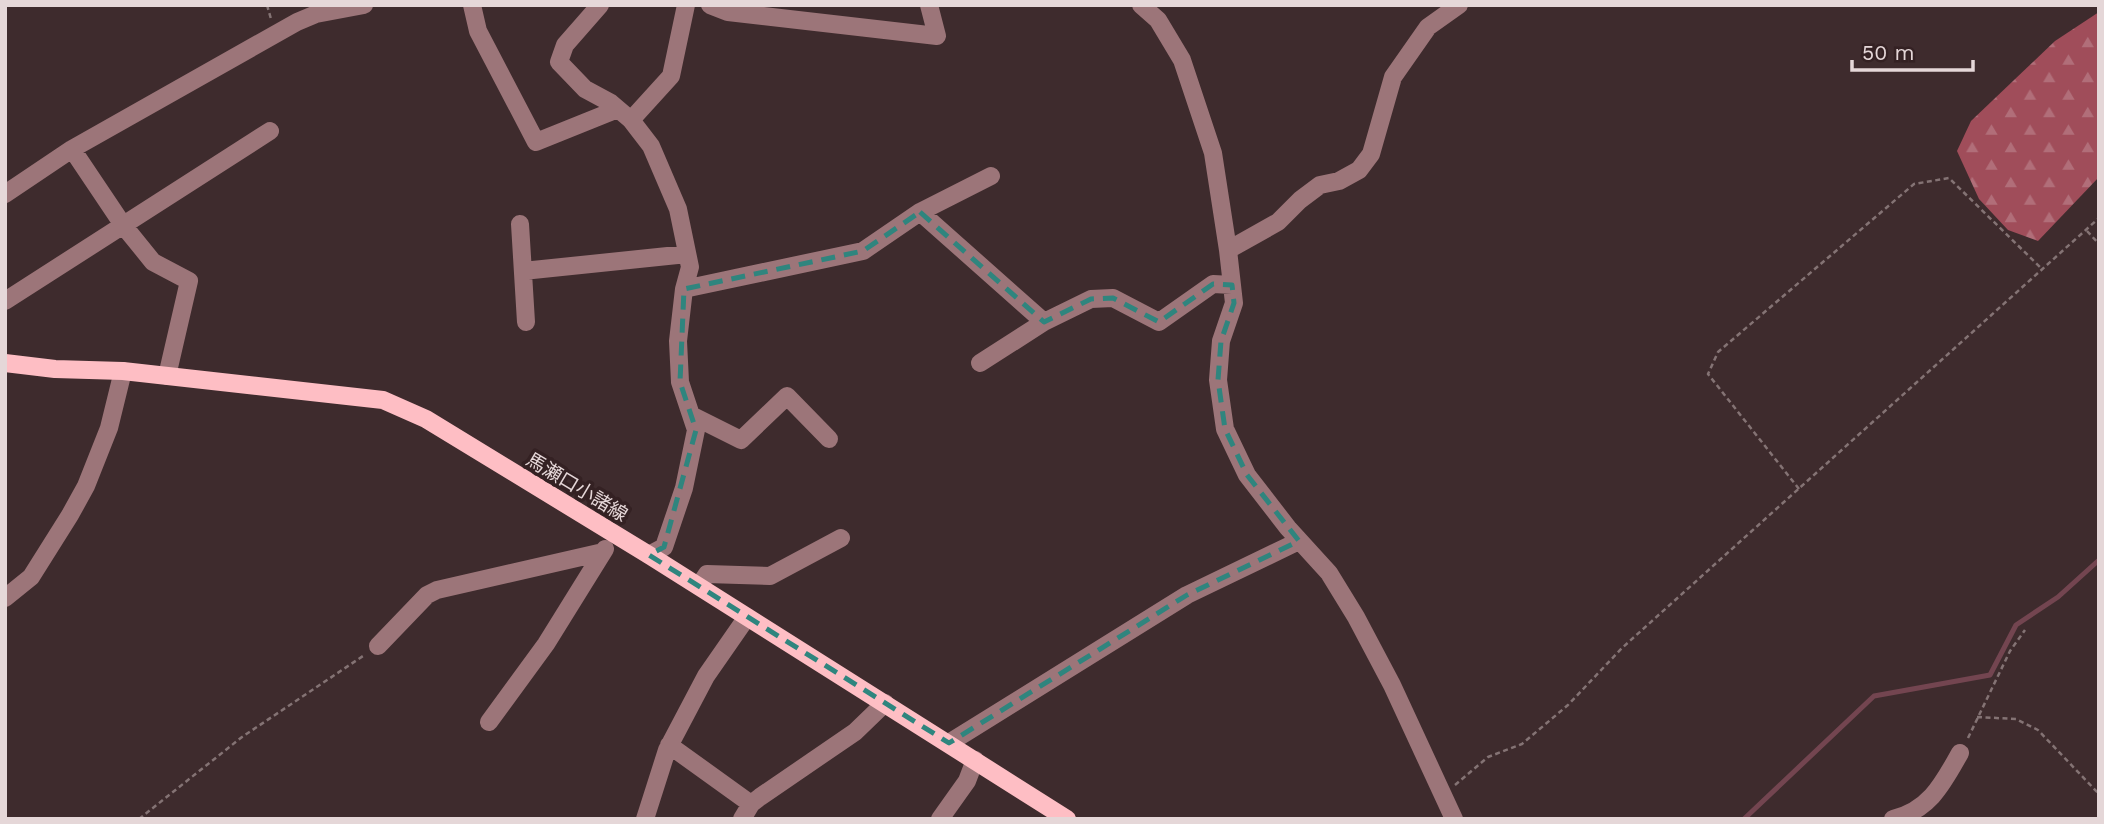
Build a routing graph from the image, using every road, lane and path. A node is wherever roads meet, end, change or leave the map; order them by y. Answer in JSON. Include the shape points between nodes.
{"nodes":[{"id":1,"x":363,"y":5,"type":"edge"},
{"id":2,"x":472,"y":5,"type":"edge"},
{"id":3,"x":600,"y":5,"type":"edge"},
{"id":4,"x":686,"y":5,"type":"edge"},
{"id":5,"x":710,"y":5,"type":"edge"},
{"id":6,"x":929,"y":5,"type":"edge"},
{"id":7,"x":1141,"y":5,"type":"edge"},
{"id":8,"x":1459,"y":5,"type":"edge"},
{"id":9,"x":625,"y":114,"type":"junction"},
{"id":10,"x":270,"y":131,"type":"dead end"},
{"id":11,"x":72,"y":149,"type":"junction"},
{"id":12,"x":991,"y":176,"type":"dead end"},
{"id":13,"x":5,"y":194,"type":"edge"},
{"id":14,"x":920,"y":212,"type":"junction"},
{"id":15,"x":2099,"y":218,"type":"edge"},
{"id":16,"x":520,"y":224,"type":"dead end"},
{"id":17,"x":123,"y":225,"type":"junction"},
{"id":18,"x":2086,"y":230,"type":"junction"},
{"id":19,"x":2099,"y":244,"type":"edge"},
{"id":20,"x":1228,"y":250,"type":"junction"},
{"id":21,"x":687,"y":254,"type":"junction"},
{"id":22,"x":2043,"y":269,"type":"junction"},
{"id":23,"x":523,"y":271,"type":"junction"},
{"id":24,"x":1232,"y":285,"type":"junction"},
{"id":25,"x":684,"y":289,"type":"junction"},
{"id":26,"x":5,"y":301,"type":"edge"},
{"id":27,"x":526,"y":322,"type":"dead end"},
{"id":28,"x":1044,"y":322,"type":"junction"},
{"id":29,"x":5,"y":363,"type":"edge"},
{"id":30,"x":980,"y":363,"type":"dead end"},
{"id":31,"x":123,"y":370,"type":"junction"},
{"id":32,"x":167,"y":376,"type":"junction"},
{"id":33,"x":691,"y":415,"type":"junction"},
{"id":34,"x":829,"y":439,"type":"dead end"},
{"id":35,"x":1799,"y":489,"type":"junction"},
{"id":36,"x":614,"y":534,"type":"junction"},
{"id":37,"x":841,"y":538,"type":"dead end"},
{"id":38,"x":1299,"y":541,"type":"junction"},
{"id":39,"x":603,"y":552,"type":"junction"},
{"id":40,"x":649,"y":555,"type":"junction"},
{"id":41,"x":699,"y":586,"type":"junction"},
{"id":42,"x":5,"y":598,"type":"edge"},
{"id":43,"x":747,"y":617,"type":"junction"},
{"id":44,"x":2025,"y":630,"type":"dead end"},
{"id":45,"x":377,"y":646,"type":"joint"},
{"id":46,"x":884,"y":703,"type":"junction"},
{"id":47,"x":1977,"y":718,"type":"junction"},
{"id":48,"x":489,"y":722,"type":"dead end"},
{"id":49,"x":948,"y":743,"type":"junction"},
{"id":50,"x":669,"y":745,"type":"junction"},
{"id":51,"x":1960,"y":753,"type":"joint"},
{"id":52,"x":975,"y":760,"type":"junction"},
{"id":53,"x":1444,"y":794,"type":"junction"},
{"id":54,"x":2099,"y":794,"type":"edge"},
{"id":55,"x":747,"y":811,"type":"edge"},
{"id":56,"x":139,"y":819,"type":"edge"},
{"id":57,"x":645,"y":819,"type":"edge"},
{"id":58,"x":940,"y":819,"type":"edge"},
{"id":59,"x":1067,"y":819,"type":"edge"},
{"id":60,"x":1454,"y":819,"type":"edge"},
{"id":61,"x":1893,"y":819,"type":"edge"}],
"edges":[{"from":1,"to":11,"type":"street","via":[[297,22]]},
{"from":2,"to":9,"type":"street","via":[[478,31],[536,142]]},
{"from":3,"to":9,"type":"street","via":[[565,45],[559,62],[585,89]]},
{"from":4,"to":9,"type":"street","via":[[671,76]]},
{"from":5,"to":6,"type":"street","via":[[729,12],[937,36]]},
{"from":7,"to":20,"type":"street","via":[[1158,20],[1182,60],[1213,153]]},
{"from":8,"to":20,"type":"street","via":[[1428,27],[1393,77],[1371,154],[1359,170],[1320,185],[1278,222]]},
{"from":9,"to":21,"type":"street","via":[[651,146],[678,209]]},
{"from":10,"to":17,"type":"street"},
{"from":11,"to":13,"type":"street"},
{"from":11,"to":17,"type":"street"},
{"from":12,"to":14,"type":"street"},
{"from":14,"to":25,"type":"street","via":[[863,251]]},
{"from":14,"to":28,"type":"street"},
{"from":15,"to":18,"type":"path"},
{"from":16,"to":23,"type":"street"},
{"from":17,"to":26,"type":"street"},
{"from":17,"to":32,"type":"street","via":[[153,262],[189,281]]},
{"from":18,"to":19,"type":"path"},
{"from":18,"to":22,"type":"path"},
{"from":20,"to":24,"type":"street"},
{"from":21,"to":23,"type":"street"},
{"from":21,"to":25,"type":"street","via":[[690,267]]},
{"from":22,"to":35,"type":"path"},
{"from":22,"to":35,"type":"path","via":[[1949,178],[1914,184],[1718,352],[1708,374]]},
{"from":23,"to":27,"type":"street"},
{"from":24,"to":28,"type":"street","via":[[1213,284],[1159,322],[1113,298],[1091,299]]},
{"from":24,"to":38,"type":"street","via":[[1234,303],[1221,341],[1218,380],[1225,429],[1247,475]]},
{"from":25,"to":33,"type":"street","via":[[678,341],[680,382]]},
{"from":28,"to":30,"type":"street"},
{"from":29,"to":31,"type":"main road","name":"馬瀬口小諸線"},
{"from":31,"to":32,"type":"main road","name":"馬瀬口小諸線"},
{"from":31,"to":42,"type":"street","via":[[86,485],[31,577]]},
{"from":32,"to":36,"type":"main road","name":"馬瀬口小諸線","via":[[383,400],[426,419]]},
{"from":33,"to":34,"type":"street","via":[[741,440],[787,396]]},
{"from":33,"to":40,"type":"street","via":[[696,430],[684,488],[664,547]]},
{"from":35,"to":53,"type":"path","via":[[1622,648],[1568,705],[1522,744],[1488,757]]},
{"from":36,"to":39,"type":"street"},
{"from":36,"to":40,"type":"main road","name":"馬瀬口小諸線"},
{"from":37,"to":41,"type":"street","via":[[770,576],[707,574]]},
{"from":38,"to":49,"type":"street","via":[[1187,595]]},
{"from":38,"to":53,"type":"street","via":[[1329,573],[1356,617]]},
{"from":39,"to":45,"type":"street","via":[[437,590]]},
{"from":39,"to":48,"type":"street","via":[[546,644]]},
{"from":40,"to":41,"type":"main road","name":"馬瀬口小諸線"},
{"from":41,"to":43,"type":"main road","name":"馬瀬口小諸線"},
{"from":43,"to":46,"type":"main road","name":"馬瀬口小諸線"},
{"from":43,"to":50,"type":"street","via":[[706,676]]},
{"from":44,"to":47,"type":"path"},
{"from":45,"to":56,"type":"path","via":[[242,737]]},
{"from":46,"to":49,"type":"main road","name":"馬瀬口小諸線"},
{"from":46,"to":55,"type":"street","via":[[855,732]]},
{"from":47,"to":51,"type":"path"},
{"from":47,"to":54,"type":"path","via":[[2016,719],[2038,730]]},
{"from":49,"to":52,"type":"main road","name":"馬瀬口小諸線"},
{"from":50,"to":55,"type":"street"},
{"from":50,"to":57,"type":"street"},
{"from":51,"to":61,"type":"street","via":[[1937,794],[1908,816]]},
{"from":52,"to":58,"type":"street"},
{"from":52,"to":59,"type":"main road","name":"馬瀬口小諸線"},
{"from":53,"to":60,"type":"street"}]}
